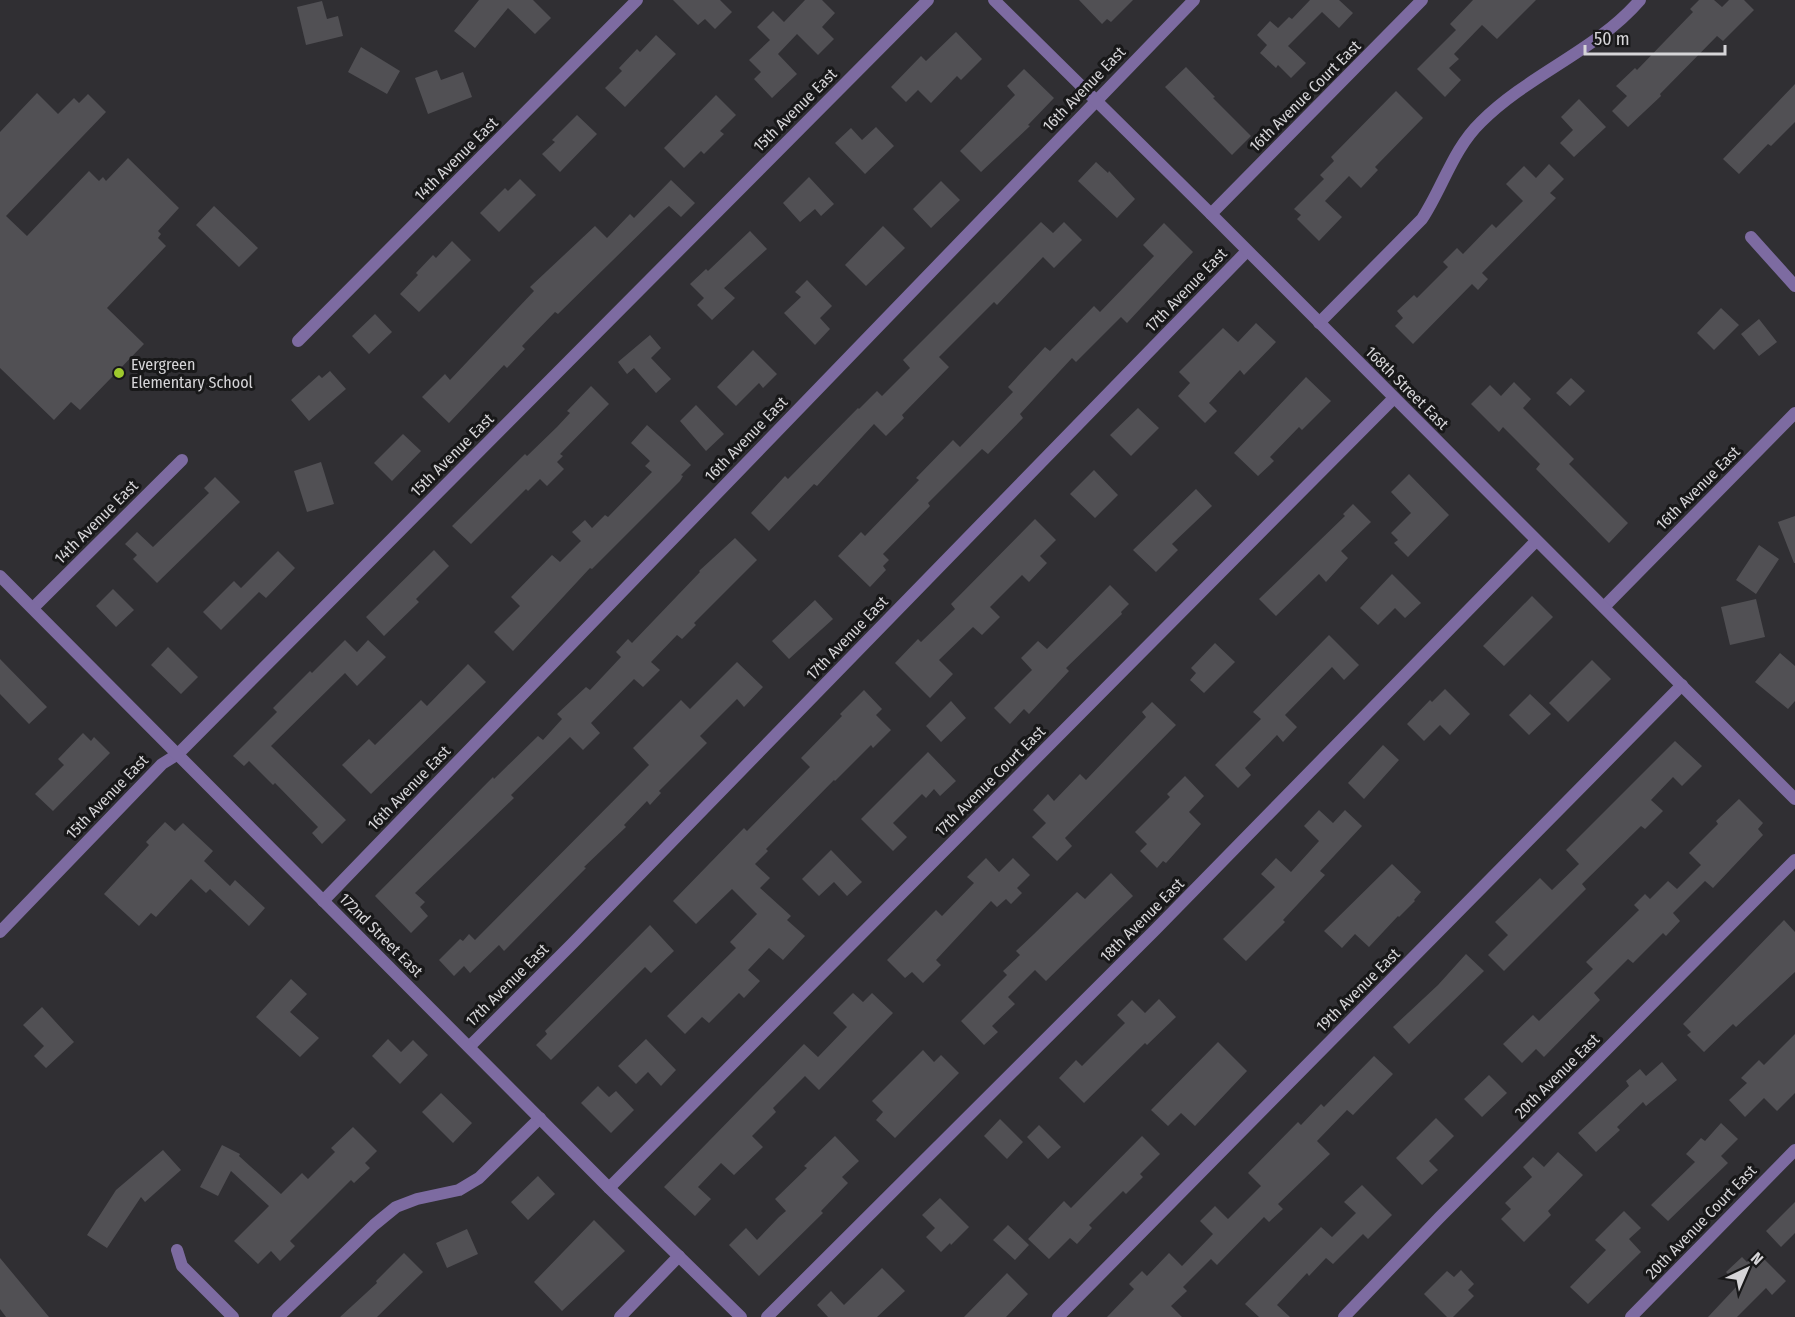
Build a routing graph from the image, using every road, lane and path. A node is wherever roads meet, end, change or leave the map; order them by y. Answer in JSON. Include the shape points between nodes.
{"nodes":[{"id":1,"x":637,"y":0,"type":"edge"},
{"id":2,"x":928,"y":0,"type":"edge"},
{"id":3,"x":994,"y":0,"type":"edge"},
{"id":4,"x":1194,"y":0,"type":"edge"},
{"id":5,"x":1422,"y":0,"type":"edge"},
{"id":6,"x":1640,"y":0,"type":"edge"},
{"id":7,"x":1095,"y":101,"type":"junction"},
{"id":8,"x":1211,"y":214,"type":"junction"},
{"id":9,"x":1751,"y":237,"type":"dead end"},
{"id":10,"x":1247,"y":251,"type":"junction"},
{"id":11,"x":1795,"y":286,"type":"edge"},
{"id":12,"x":1319,"y":323,"type":"junction"},
{"id":13,"x":298,"y":341,"type":"dead end"},
{"id":14,"x":1394,"y":399,"type":"junction"},
{"id":15,"x":1795,"y":413,"type":"edge"},
{"id":16,"x":182,"y":460,"type":"dead end"},
{"id":17,"x":1536,"y":541,"type":"junction"},
{"id":18,"x":0,"y":576,"type":"edge"},
{"id":19,"x":1604,"y":607,"type":"junction"},
{"id":20,"x":33,"y":608,"type":"junction"},
{"id":21,"x":1682,"y":685,"type":"junction"},
{"id":22,"x":178,"y":754,"type":"junction"},
{"id":23,"x":1795,"y":799,"type":"edge"},
{"id":24,"x":1795,"y":860,"type":"edge"},
{"id":25,"x":323,"y":901,"type":"junction"},
{"id":26,"x":0,"y":932,"type":"edge"},
{"id":27,"x":470,"y":1046,"type":"junction"},
{"id":28,"x":540,"y":1118,"type":"junction"},
{"id":29,"x":1795,"y":1150,"type":"edge"},
{"id":30,"x":609,"y":1188,"type":"junction"},
{"id":31,"x":177,"y":1250,"type":"dead end"},
{"id":32,"x":679,"y":1256,"type":"junction"},
{"id":33,"x":232,"y":1317,"type":"edge"},
{"id":34,"x":278,"y":1317,"type":"edge"},
{"id":35,"x":620,"y":1317,"type":"edge"},
{"id":36,"x":741,"y":1317,"type":"edge"},
{"id":37,"x":767,"y":1317,"type":"edge"},
{"id":38,"x":1058,"y":1317,"type":"edge"},
{"id":39,"x":1344,"y":1317,"type":"edge"},
{"id":40,"x":1631,"y":1317,"type":"edge"}],
"edges":[{"from":1,"to":13,"type":"street","name":"14th Avenue East"},
{"from":2,"to":22,"type":"street","name":"15th Avenue East"},
{"from":3,"to":7,"type":"street","name":"168th Street East"},
{"from":4,"to":7,"type":"street","name":"16th Avenue East"},
{"from":5,"to":8,"type":"street","name":"16th Avenue Court East"},
{"from":6,"to":12,"type":"street","via":[[1612,28],[1510,95],[1481,122],[1458,150],[1422,219]]},
{"from":7,"to":8,"type":"street","name":"168th Street East"},
{"from":7,"to":25,"type":"street","name":"16th Avenue East"},
{"from":8,"to":10,"type":"street","name":"168th Street East"},
{"from":9,"to":11,"type":"street"},
{"from":10,"to":12,"type":"street","name":"168th Street East"},
{"from":10,"to":27,"type":"street","name":"17th Avenue East"},
{"from":12,"to":14,"type":"street","name":"168th Street East"},
{"from":14,"to":17,"type":"street","name":"168th Street East"},
{"from":14,"to":30,"type":"street","name":"17th Avenue Court East"},
{"from":15,"to":19,"type":"street","name":"16th Avenue East"},
{"from":16,"to":20,"type":"street","name":"14th Avenue East"},
{"from":17,"to":19,"type":"street","name":"168th Street East"},
{"from":17,"to":37,"type":"street","name":"18th Avenue East","via":[[1155,930]]},
{"from":18,"to":20,"type":"street","name":"172nd Street East"},
{"from":19,"to":21,"type":"street","name":"168th Street East"},
{"from":20,"to":22,"type":"street","name":"172nd Street East"},
{"from":21,"to":23,"type":"street","name":"168th Street East"},
{"from":21,"to":38,"type":"street","name":"19th Avenue East"},
{"from":22,"to":25,"type":"street","name":"172nd Street East"},
{"from":22,"to":26,"type":"street","name":"15th Avenue East","via":[[162,764]]},
{"from":24,"to":39,"type":"street","name":"20th Avenue East"},
{"from":25,"to":27,"type":"street","name":"172nd Street East"},
{"from":27,"to":28,"type":"street","name":"172nd Street East"},
{"from":28,"to":30,"type":"street","name":"172nd Street East"},
{"from":28,"to":34,"type":"street","via":[[479,1178],[459,1190],[396,1207]]},
{"from":29,"to":40,"type":"street","name":"20th Avenue Court East"},
{"from":30,"to":32,"type":"street","name":"172nd Street East"},
{"from":31,"to":33,"type":"street","via":[[183,1266]]},
{"from":32,"to":35,"type":"street"},
{"from":32,"to":36,"type":"street","name":"172nd Street East"}]}
